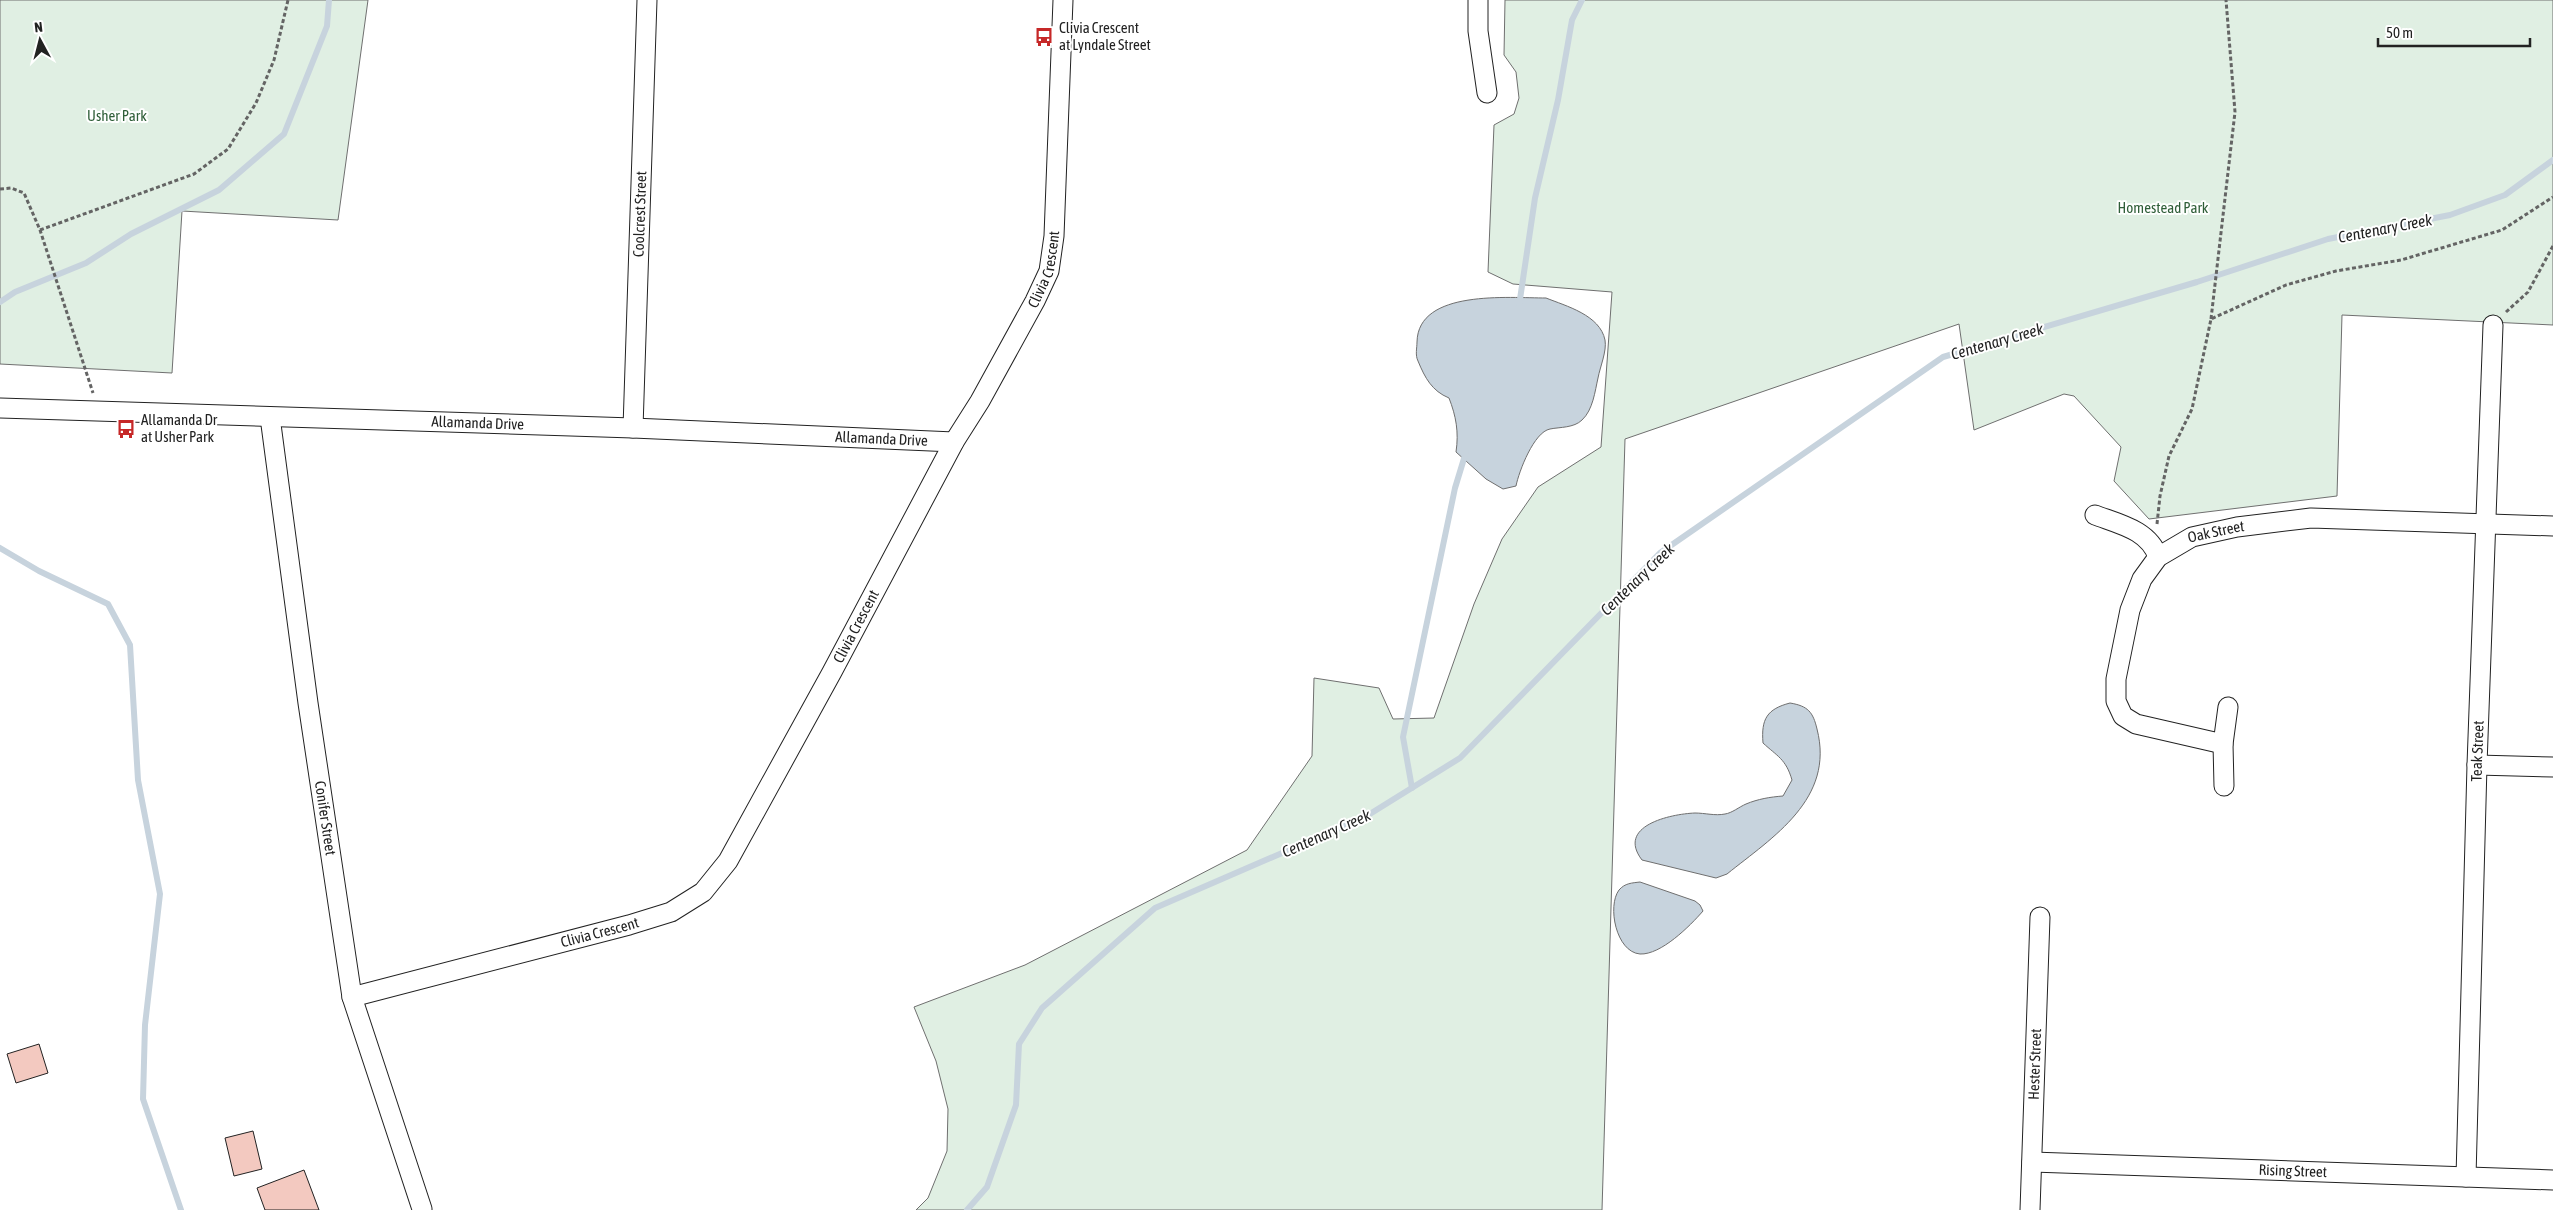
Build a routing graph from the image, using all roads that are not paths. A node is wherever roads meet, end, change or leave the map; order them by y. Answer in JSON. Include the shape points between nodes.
{"nodes":[{"id":1,"x":647,"y":0,"type":"edge"},
{"id":2,"x":1063,"y":0,"type":"edge"},
{"id":3,"x":1478,"y":0,"type":"edge"},
{"id":4,"x":1487,"y":93,"type":"dead end"},
{"id":5,"x":2493,"y":325,"type":"road end"},
{"id":6,"x":0,"y":408,"type":"edge"},
{"id":7,"x":270,"y":417,"type":"junction"},
{"id":8,"x":633,"y":428,"type":"junction"},
{"id":9,"x":954,"y":442,"type":"junction"},
{"id":10,"x":2095,"y":515,"type":"dead end"},
{"id":11,"x":2486,"y":524,"type":"junction"},
{"id":12,"x":2553,"y":526,"type":"edge"},
{"id":13,"x":2156,"y":552,"type":"junction"},
{"id":14,"x":2228,"y":707,"type":"dead end"},
{"id":15,"x":2223,"y":744,"type":"junction"},
{"id":16,"x":2477,"y":765,"type":"junction"},
{"id":17,"x":2553,"y":767,"type":"edge"},
{"id":18,"x":2224,"y":786,"type":"dead end"},
{"id":19,"x":2040,"y":917,"type":"dead end"},
{"id":20,"x":352,"y":997,"type":"junction"},
{"id":21,"x":2032,"y":1162,"type":"junction"},
{"id":22,"x":2466,"y":1177,"type":"junction"},
{"id":23,"x":2553,"y":1180,"type":"edge"},
{"id":24,"x":422,"y":1210,"type":"edge"},
{"id":25,"x":2030,"y":1210,"type":"edge"}],
"edges":[{"from":1,"to":8,"type":"street","name":"Coolcrest Street"},
{"from":2,"to":9,"type":"street","name":"Clivia Crescent","via":[[1050,271],[980,401]]},
{"from":3,"to":4,"type":"street","via":[[1478,31]]},
{"from":5,"to":11,"type":"street","name":"Teak Street"},
{"from":6,"to":7,"type":"street","name":"Allamanda Drive"},
{"from":7,"to":8,"type":"street","name":"Allamanda Drive"},
{"from":7,"to":20,"type":"street","name":"Conifer Street","via":[[309,713]]},
{"from":8,"to":9,"type":"street","name":"Allamanda Drive"},
{"from":9,"to":20,"type":"street","name":"Clivia Crescent","via":[[733,852],[703,892],[671,912],[629,926]]},
{"from":10,"to":13,"type":"street","via":[[2134,529]]},
{"from":11,"to":12,"type":"street","name":"Oak Street"},
{"from":11,"to":13,"type":"street","name":"Oak Street","via":[[2311,518],[2237,527],[2192,537]]},
{"from":11,"to":16,"type":"street","name":"Teak Street"},
{"from":13,"to":15,"type":"street","name":"Oak Street","via":[[2130,610],[2116,679],[2116,701],[2123,716],[2136,724]]},
{"from":14,"to":15,"type":"street"},
{"from":15,"to":18,"type":"street"},
{"from":16,"to":17,"type":"street"},
{"from":16,"to":22,"type":"street","name":"Teak Street"},
{"from":19,"to":21,"type":"street","name":"Hester Street"},
{"from":20,"to":24,"type":"street","name":"Conifer Street"},
{"from":21,"to":22,"type":"street","name":"Rising Street"},
{"from":21,"to":25,"type":"street","name":"Hester Street"},
{"from":22,"to":23,"type":"street","name":"Rising Street"}]}
